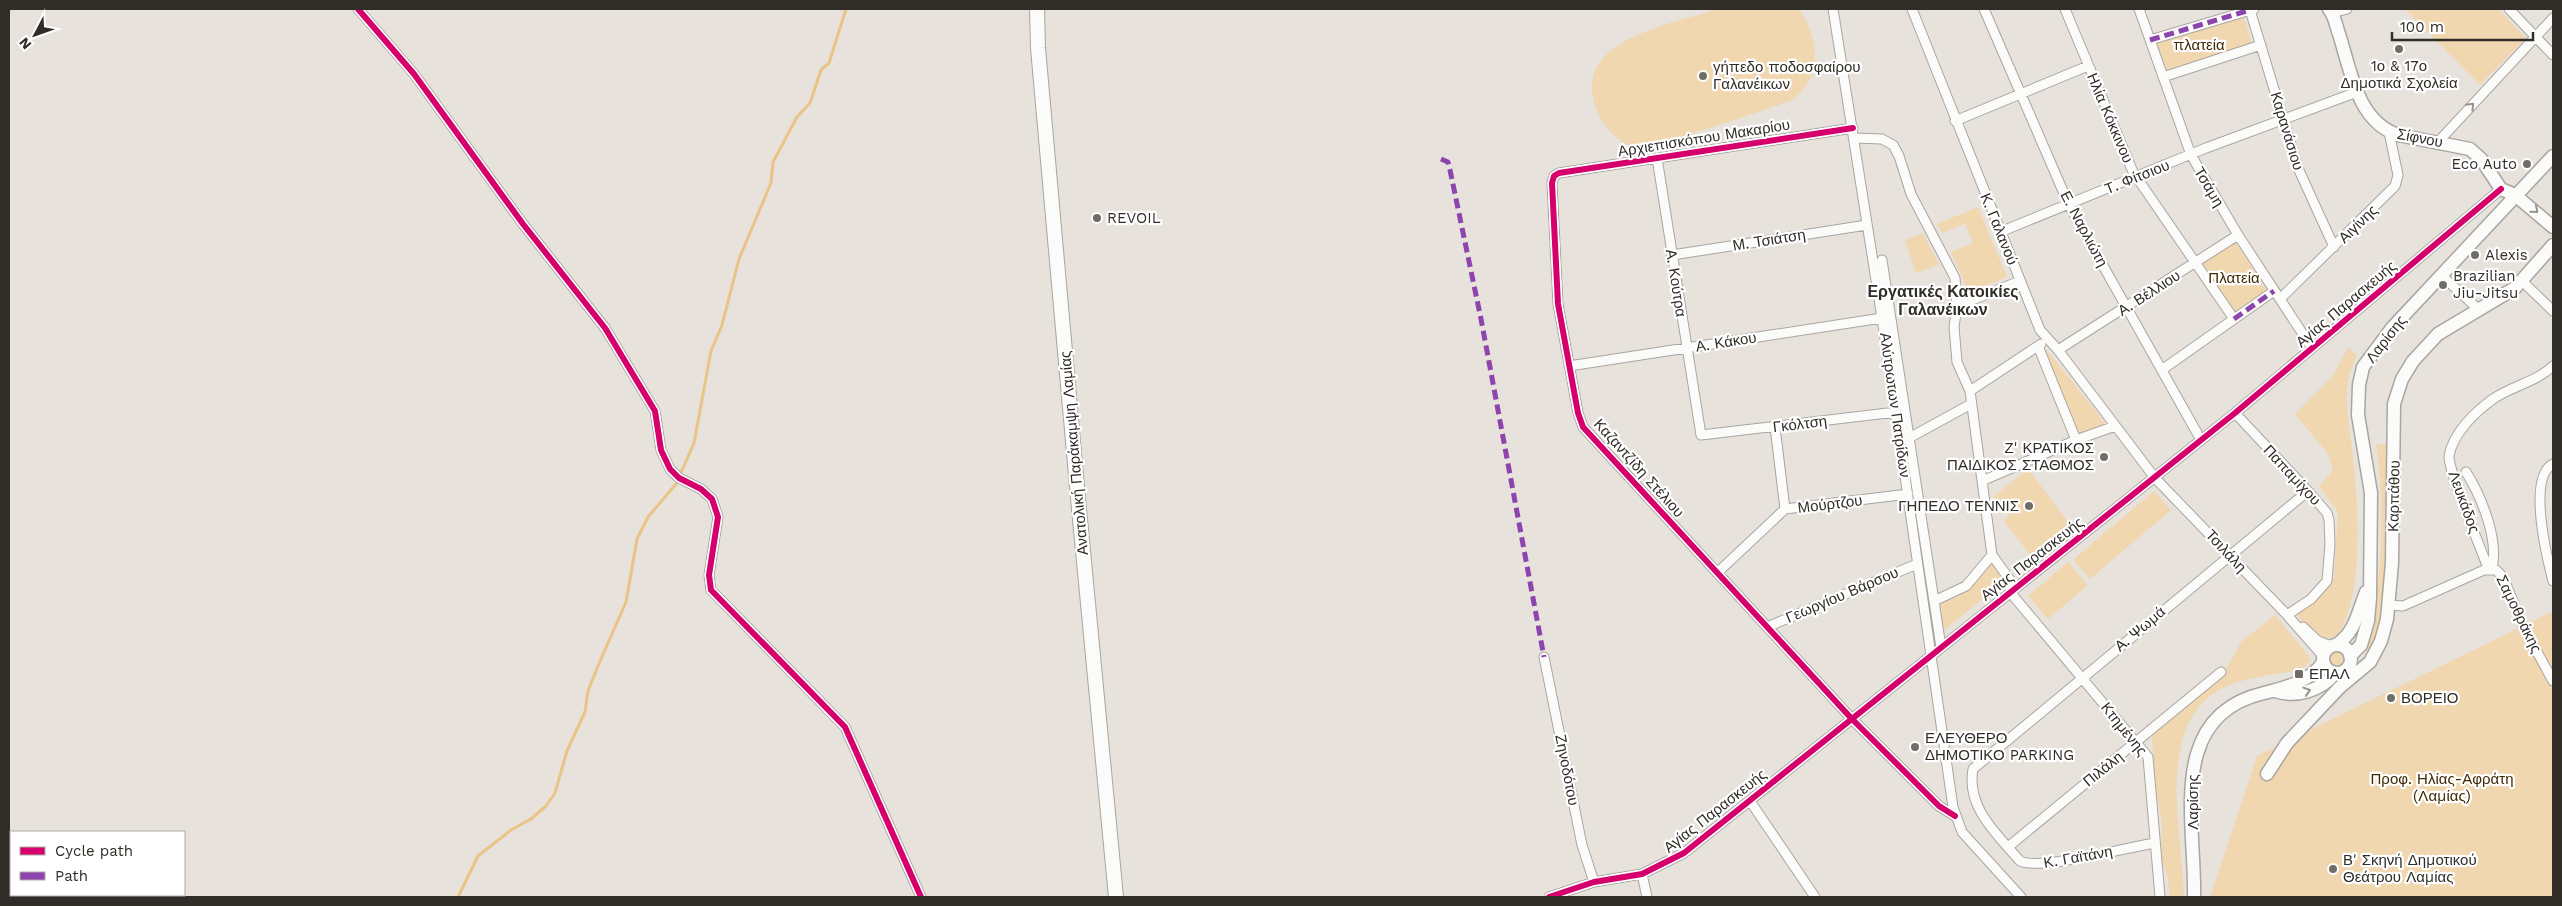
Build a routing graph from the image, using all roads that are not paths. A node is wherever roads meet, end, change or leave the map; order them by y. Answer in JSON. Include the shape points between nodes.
{"nodes":[{"id":1,"x":358,"y":9,"type":"edge"},
{"id":2,"x":1037,"y":9,"type":"edge"},
{"id":3,"x":1833,"y":9,"type":"edge"},
{"id":4,"x":1912,"y":9,"type":"edge"},
{"id":5,"x":1984,"y":9,"type":"edge"},
{"id":6,"x":2064,"y":9,"type":"edge"},
{"id":7,"x":2139,"y":9,"type":"edge"},
{"id":8,"x":2347,"y":9,"type":"edge"},
{"id":9,"x":2509,"y":9,"type":"edge"},
{"id":10,"x":2252,"y":10,"type":"edge"},
{"id":11,"x":2331,"y":11,"type":"edge"},
{"id":12,"x":2553,"y":18,"type":"edge"},
{"id":13,"x":2536,"y":38,"type":"junction"},
{"id":14,"x":2150,"y":40,"type":"junction"},
{"id":15,"x":2261,"y":45,"type":"junction"},
{"id":16,"x":2553,"y":55,"type":"edge"},
{"id":17,"x":2088,"y":66,"type":"junction"},
{"id":18,"x":2163,"y":77,"type":"junction"},
{"id":19,"x":2357,"y":92,"type":"junction"},
{"id":20,"x":2020,"y":93,"type":"junction"},
{"id":21,"x":2284,"y":118,"type":"junction"},
{"id":22,"x":1955,"y":121,"type":"junction"},
{"id":23,"x":1852,"y":128,"type":"junction"},
{"id":24,"x":2389,"y":132,"type":"junction"},
{"id":25,"x":1854,"y":138,"type":"junction"},
{"id":26,"x":2438,"y":142,"type":"junction"},
{"id":27,"x":2191,"y":155,"type":"junction"},
{"id":28,"x":2553,"y":156,"type":"edge"},
{"id":29,"x":1657,"y":158,"type":"junction"},
{"id":30,"x":1559,"y":173,"type":"joint"},
{"id":31,"x":2136,"y":177,"type":"junction"},
{"id":32,"x":2501,"y":189,"type":"junction"},
{"id":33,"x":2515,"y":195,"type":"junction"},
{"id":34,"x":2069,"y":205,"type":"junction"},
{"id":35,"x":1867,"y":225,"type":"junction"},
{"id":36,"x":2553,"y":227,"type":"edge"},
{"id":37,"x":2000,"y":232,"type":"junction"},
{"id":38,"x":2238,"y":234,"type":"junction"},
{"id":39,"x":2553,"y":245,"type":"edge"},
{"id":40,"x":2334,"y":247,"type":"junction"},
{"id":41,"x":1672,"y":255,"type":"junction"},
{"id":42,"x":1882,"y":260,"type":"dead end"},
{"id":43,"x":2196,"y":262,"type":"junction"},
{"id":44,"x":2441,"y":275,"type":"junction"},
{"id":45,"x":2020,"y":281,"type":"junction"},
{"id":46,"x":2522,"y":281,"type":"junction"},
{"id":47,"x":2277,"y":295,"type":"junction"},
{"id":48,"x":1957,"y":306,"type":"junction"},
{"id":49,"x":2127,"y":307,"type":"junction"},
{"id":50,"x":2478,"y":310,"type":"junction"},
{"id":51,"x":2553,"y":311,"type":"edge"},
{"id":52,"x":1882,"y":318,"type":"junction"},
{"id":53,"x":2234,"y":319,"type":"junction"},
{"id":54,"x":2047,"y":338,"type":"junction"},
{"id":55,"x":2038,"y":346,"type":"junction"},
{"id":56,"x":1686,"y":348,"type":"junction"},
{"id":57,"x":2312,"y":348,"type":"junction"},
{"id":58,"x":2058,"y":350,"type":"junction"},
{"id":59,"x":1570,"y":366,"type":"junction"},
{"id":60,"x":2553,"y":366,"type":"edge"},
{"id":61,"x":2162,"y":369,"type":"junction"},
{"id":62,"x":1970,"y":390,"type":"junction"},
{"id":63,"x":1970,"y":404,"type":"junction"},
{"id":64,"x":1896,"y":412,"type":"junction"},
{"id":65,"x":2234,"y":413,"type":"junction"},
{"id":66,"x":2115,"y":426,"type":"junction"},
{"id":67,"x":1775,"y":427,"type":"junction"},
{"id":68,"x":1703,"y":436,"type":"joint"},
{"id":69,"x":1909,"y":438,"type":"junction"},
{"id":70,"x":2076,"y":440,"type":"junction"},
{"id":71,"x":2201,"y":440,"type":"junction"},
{"id":72,"x":2553,"y":464,"type":"edge"},
{"id":73,"x":2466,"y":472,"type":"dead end"},
{"id":74,"x":2155,"y":478,"type":"junction"},
{"id":75,"x":1982,"y":481,"type":"junction"},
{"id":76,"x":2308,"y":491,"type":"junction"},
{"id":77,"x":1908,"y":494,"type":"junction"},
{"id":78,"x":1785,"y":509,"type":"junction"},
{"id":79,"x":2230,"y":554,"type":"junction"},
{"id":80,"x":1992,"y":555,"type":"junction"},
{"id":81,"x":1917,"y":564,"type":"junction"},
{"id":82,"x":2490,"y":568,"type":"junction"},
{"id":83,"x":1717,"y":573,"type":"junction"},
{"id":84,"x":2553,"y":581,"type":"edge"},
{"id":85,"x":2369,"y":583,"type":"junction"},
{"id":86,"x":2010,"y":592,"type":"junction"},
{"id":87,"x":1934,"y":601,"type":"junction"},
{"id":88,"x":2389,"y":606,"type":"junction"},
{"id":89,"x":2287,"y":615,"type":"junction"},
{"id":90,"x":2296,"y":625,"type":"junction"},
{"id":91,"x":1767,"y":626,"type":"junction"},
{"id":92,"x":2334,"y":645,"type":"junction"},
{"id":93,"x":1941,"y":647,"type":"junction"},
{"id":94,"x":1931,"y":656,"type":"junction"},
{"id":95,"x":1544,"y":657,"type":"dead end"},
{"id":96,"x":2323,"y":659,"type":"junction"},
{"id":97,"x":2344,"y":667,"type":"junction"},
{"id":98,"x":2363,"y":670,"type":"junction"},
{"id":99,"x":2221,"y":672,"type":"dead end"},
{"id":100,"x":2082,"y":678,"type":"junction"},
{"id":101,"x":2553,"y":681,"type":"edge"},
{"id":102,"x":2340,"y":687,"type":"junction"},
{"id":103,"x":2275,"y":691,"type":"junction"},
{"id":104,"x":1851,"y":718,"type":"junction"},
{"id":105,"x":2136,"y":742,"type":"junction"},
{"id":106,"x":1973,"y":769,"type":"joint"},
{"id":107,"x":2267,"y":774,"type":"dead end"},
{"id":108,"x":1750,"y":801,"type":"junction"},
{"id":109,"x":1955,"y":816,"type":"junction"},
{"id":110,"x":2155,"y":843,"type":"junction"},
{"id":111,"x":2008,"y":847,"type":"junction"},
{"id":112,"x":1642,"y":874,"type":"junction"},
{"id":113,"x":1594,"y":882,"type":"junction"},
{"id":114,"x":921,"y":897,"type":"edge"},
{"id":115,"x":1116,"y":897,"type":"edge"},
{"id":116,"x":1549,"y":897,"type":"edge"},
{"id":117,"x":1647,"y":897,"type":"edge"},
{"id":118,"x":1815,"y":897,"type":"edge"},
{"id":119,"x":2021,"y":897,"type":"edge"},
{"id":120,"x":2160,"y":897,"type":"edge"},
{"id":121,"x":2194,"y":897,"type":"edge"}],
"edges":[{"from":1,"to":114,"type":"street","via":[[414,74],[501,195],[605,328],[655,411],[666,463],[679,478],[709,495],[716,505],[717,525],[709,575],[711,590],[845,727]]},
{"from":2,"to":115,"type":"main road","name":"Ανατολική Παράκαμψη Λαμίας","via":[[1078,499]]},
{"from":3,"to":23,"type":"street","name":"Αλύτρωτων Πατρίδων"},
{"from":4,"to":22,"type":"street","name":"Κ. Γαλανού"},
{"from":5,"to":20,"type":"street","name":"Ε. Ναρλιώτη"},
{"from":6,"to":17,"type":"street","name":"Ηλία Κόκκινου"},
{"from":7,"to":14,"type":"street","name":"Τσάμη"},
{"from":8,"to":11,"type":"street"},
{"from":9,"to":13,"type":"street"},
{"from":10,"to":14,"type":"street"},
{"from":10,"to":15,"type":"street","name":"Καρανάσιου"},
{"from":11,"to":19,"type":"main road","name":"Σίφνου"},
{"from":12,"to":13,"type":"street"},
{"from":13,"to":16,"type":"street"},
{"from":26,"to":13,"type":"street","one_way":true},
{"from":14,"to":18,"type":"street","name":"Τσάμη"},
{"from":15,"to":18,"type":"street"},
{"from":15,"to":21,"type":"street","name":"Καρανάσιου"},
{"from":17,"to":20,"type":"street"},
{"from":17,"to":31,"type":"street","name":"Ηλία Κόκκινου"},
{"from":18,"to":27,"type":"street","name":"Τσάμη"},
{"from":19,"to":21,"type":"street","name":"Τ. Φίτσιου"},
{"from":19,"to":24,"type":"main road","name":"Σίφνου","via":[[2372,120]]},
{"from":20,"to":22,"type":"street"},
{"from":20,"to":34,"type":"street","name":"Ε. Ναρλιώτη"},
{"from":21,"to":27,"type":"street","name":"Τ. Φίτσιου"},
{"from":21,"to":40,"type":"street","name":"Καρανάσιου","via":[[2298,168]]},
{"from":22,"to":37,"type":"street","name":"Κ. Γαλανού"},
{"from":23,"to":25,"type":"street","name":"Αλύτρωτων Πατρίδων"},
{"from":23,"to":29,"type":"street","name":"Αρχιεπισκόπου Μακαρίου"},
{"from":24,"to":26,"type":"main road","name":"Σίφνου"},
{"from":24,"to":40,"type":"street","name":"Αιγίνης","via":[[2397,182],[2390,193]]},
{"from":25,"to":35,"type":"street","name":"Αλύτρωτων Πατρίδων"},
{"from":25,"to":48,"type":"street","via":[[1887,140],[1896,150],[1911,194],[1955,278]]},
{"from":26,"to":32,"type":"main road","name":"Σίφνου","via":[[2474,152]]},
{"from":27,"to":31,"type":"street","name":"Τ. Φίτσιου"},
{"from":27,"to":38,"type":"street","name":"Τσάμη"},
{"from":28,"to":33,"type":"main road","name":"Λαρίσης"},
{"from":29,"to":30,"type":"street","name":"Αρχιεπισκόπου Μακαρίου"},
{"from":29,"to":41,"type":"street","name":"Α. Κούτρα"},
{"from":30,"to":59,"type":"street","name":"Καζαντζίδη Στέλιου","via":[[1552,183],[1556,286]]},
{"from":31,"to":34,"type":"street","name":"Τ. Φίτσιου"},
{"from":31,"to":43,"type":"street","name":"Ηλία Κόκκινου"},
{"from":32,"to":33,"type":"main road"},
{"from":32,"to":57,"type":"street","name":"Αγίας Παρασκευής"},
{"from":33,"to":36,"type":"main road","one_way":true},
{"from":33,"to":44,"type":"main road","name":"Λαρίσης"},
{"from":34,"to":37,"type":"street","name":"Τ. Φίτσιου"},
{"from":34,"to":49,"type":"street","name":"Ε. Ναρλιώτη"},
{"from":35,"to":41,"type":"street","name":"Μ. Τσιάτση"},
{"from":35,"to":52,"type":"street","name":"Αλύτρωτων Πατρίδων"},
{"from":37,"to":45,"type":"street","name":"Κ. Γαλανού"},
{"from":38,"to":43,"type":"street","name":"Α. Βέλλιου"},
{"from":38,"to":47,"type":"street","name":"Τσάμη"},
{"from":39,"to":46,"type":"main road","name":"Καρπάθου"},
{"from":40,"to":47,"type":"street","name":"Αιγίνης"},
{"from":41,"to":56,"type":"street","name":"Α. Κούτρα"},
{"from":42,"to":69,"type":"street"},
{"from":43,"to":49,"type":"street","name":"Α. Βέλλιου"},
{"from":43,"to":53,"type":"street","name":"Ηλία Κόκκινου"},
{"from":44,"to":50,"type":"street"},
{"from":44,"to":85,"type":"main road","name":"Λαρίσης","via":[[2383,338],[2360,377],[2358,415],[2372,507]]},
{"from":45,"to":48,"type":"street"},
{"from":45,"to":54,"type":"street","name":"Κ. Γαλανού","via":[[2034,321]]},
{"from":46,"to":50,"type":"main road","name":"Καρπάθου","via":[[2507,294]]},
{"from":46,"to":51,"type":"street"},
{"from":47,"to":53,"type":"street","name":"Αιγίνης"},
{"from":47,"to":57,"type":"street","name":"Τσάμη"},
{"from":48,"to":62,"type":"street","via":[[1954,326],[1957,362]]},
{"from":49,"to":58,"type":"street","name":"Α. Βέλλιου"},
{"from":49,"to":61,"type":"street","name":"Ε. Ναρλιώτη"},
{"from":50,"to":88,"type":"main road","name":"Καρπάθου","via":[[2432,340],[2410,366],[2396,393]]},
{"from":52,"to":56,"type":"street","name":"Α. Κάκου"},
{"from":52,"to":64,"type":"street","name":"Αλύτρωτων Πατρίδων"},
{"from":53,"to":61,"type":"street","name":"Αιγίνης"},
{"from":54,"to":55,"type":"street"},
{"from":54,"to":58,"type":"street","name":"Κ. Γαλανού"},
{"from":55,"to":62,"type":"street"},
{"from":55,"to":70,"type":"street"},
{"from":56,"to":59,"type":"street","name":"Α. Κάκου"},
{"from":56,"to":68,"type":"street","name":"Α. Κούτρα"},
{"from":57,"to":65,"type":"street","name":"Αγίας Παρασκευής"},
{"from":58,"to":66,"type":"street","name":"Κ. Γαλανού"},
{"from":59,"to":83,"type":"street","name":"Καζαντζίδη Στέλιου","via":[[1583,427]]},
{"from":60,"to":82,"type":"street","name":"Λευκάδος","via":[[2479,410],[2462,429],[2451,450],[2450,468]]},
{"from":61,"to":71,"type":"street","name":"Ε. Ναρλιώτη"},
{"from":62,"to":63,"type":"street"},
{"from":63,"to":69,"type":"street"},
{"from":63,"to":75,"type":"street"},
{"from":64,"to":67,"type":"street","name":"Γκόλτση"},
{"from":64,"to":77,"type":"street","name":"Αλύτρωτων Πατρίδων"},
{"from":65,"to":71,"type":"street","name":"Αγίας Παρασκευής"},
{"from":65,"to":76,"type":"street","name":"Παπαμίχου"},
{"from":66,"to":70,"type":"street"},
{"from":66,"to":74,"type":"street","name":"Κ. Γαλανού"},
{"from":67,"to":68,"type":"street","name":"Γκόλτση"},
{"from":67,"to":78,"type":"street"},
{"from":69,"to":87,"type":"street"},
{"from":70,"to":75,"type":"street"},
{"from":71,"to":74,"type":"street","name":"Αγίας Παρασκευής"},
{"from":72,"to":84,"type":"street","via":[[2543,475],[2541,506],[2544,542]]},
{"from":73,"to":82,"type":"street","name":"Λευκάδος","via":[[2478,492],[2495,549]]},
{"from":74,"to":79,"type":"street","name":"Τσιλάλη"},
{"from":74,"to":86,"type":"street","name":"Αγίας Παρασκευής"},
{"from":75,"to":80,"type":"street"},
{"from":76,"to":79,"type":"street","name":"Α. Ψωμά"},
{"from":76,"to":89,"type":"street","name":"Παπαμίχου","via":[[2329,520],[2328,576],[2320,592]]},
{"from":77,"to":78,"type":"street","name":"Μούρτζου"},
{"from":77,"to":81,"type":"street","name":"Αλύτρωτων Πατρίδων"},
{"from":78,"to":83,"type":"street","name":"Μούρτζου"},
{"from":79,"to":89,"type":"street","name":"Τσιλάλη"},
{"from":79,"to":100,"type":"street","name":"Α. Ψωμά"},
{"from":80,"to":86,"type":"street","via":[[2010,580]]},
{"from":80,"to":87,"type":"street","via":[[1966,586]]},
{"from":81,"to":91,"type":"street","name":"Γεωργίου Βάρσου"},
{"from":81,"to":94,"type":"street","name":"Αλύτρωτων Πατρίδων"},
{"from":82,"to":88,"type":"street","name":"Σαμοθράκης","via":[[2403,606]]},
{"from":82,"to":101,"type":"street","name":"Σαμοθράκης","via":[[2503,577],[2525,630]]},
{"from":83,"to":91,"type":"street","name":"Καζαντζίδη Στέλιου"},
{"from":85,"to":92,"type":"main road","name":"Λαρίσης","via":[[2355,624],[2347,636]]},
{"from":85,"to":97,"type":"main road","name":"Λαρίσης","via":[[2366,629],[2361,645]]},
{"from":86,"to":93,"type":"street","name":"Αγίας Παρασκευής"},
{"from":86,"to":100,"type":"street","name":"Κτημένης"},
{"from":87,"to":93,"type":"street"},
{"from":88,"to":98,"type":"main road","name":"Καρπάθου","via":[[2381,641]]},
{"from":89,"to":90,"type":"street","name":"Τσιλάλη"},
{"from":90,"to":92,"type":"street","via":[[2318,641]]},
{"from":90,"to":96,"type":"street"},
{"from":91,"to":104,"type":"street","name":"Καζαντζίδη Στέλιου"},
{"from":92,"to":96,"type":"main road","name":"Λαρίσης"},
{"from":92,"to":97,"type":"main road","via":[[2345,647]]},
{"from":93,"to":94,"type":"street","name":"Αγίας Παρασκευής"},
{"from":94,"to":104,"type":"street","name":"Αγίας Παρασκευής"},
{"from":94,"to":109,"type":"street","name":"Αλύτρωτων Πατρίδων"},
{"from":95,"to":113,"type":"street","name":"Ζηνοδότου","via":[[1582,845]]},
{"from":96,"to":97,"type":"main road","via":[[2327,669]]},
{"from":96,"to":103,"type":"main road","name":"Λαρίσης","via":[[2311,676]]},
{"from":97,"to":98,"type":"main road"},
{"from":97,"to":102,"type":"main road"},
{"from":103,"to":97,"type":"main road","name":"Λαρίσης","one_way":true,"via":[[2287,695],[2306,692],[2329,681]]},
{"from":98,"to":102,"type":"main road","name":"Καρπάθου"},
{"from":99,"to":105,"type":"street","name":"Πιλάλη"},
{"from":100,"to":105,"type":"street","name":"Κτημένης"},
{"from":100,"to":106,"type":"street","name":"Α. Ψωμά"},
{"from":102,"to":107,"type":"main road","name":"Καρπάθου","via":[[2287,743]]},
{"from":103,"to":121,"type":"main road","name":"Λαρίσης","via":[[2246,698],[2229,708],[2208,730],[2197,748],[2191,782]]},
{"from":104,"to":108,"type":"street","name":"Αγίας Παρασκευής"},
{"from":104,"to":109,"type":"street","name":"Καζαντζίδη Στέλιου","via":[[1939,806]]},
{"from":105,"to":110,"type":"street","name":"Κτημένης","via":[[2150,764]]},
{"from":105,"to":111,"type":"street","name":"Πιλάλη"},
{"from":106,"to":111,"type":"street","name":"Κ. Γαϊτάνη","via":[[1971,779],[1975,803]]},
{"from":108,"to":112,"type":"street","name":"Αγίας Παρασκευής","via":[[1684,853]]},
{"from":108,"to":118,"type":"street"},
{"from":109,"to":119,"type":"street","name":"Αλύτρωτων Πατρίδων","via":[[1962,832]]},
{"from":110,"to":111,"type":"street","name":"Κ. Γαϊτάνη","via":[[2034,864],[2020,861]]},
{"from":110,"to":120,"type":"street","name":"Κτημένης"},
{"from":112,"to":113,"type":"street","name":"Αγίας Παρασκευής"},
{"from":112,"to":117,"type":"street"},
{"from":113,"to":116,"type":"street","name":"Αγίας Παρασκευής"}]}
